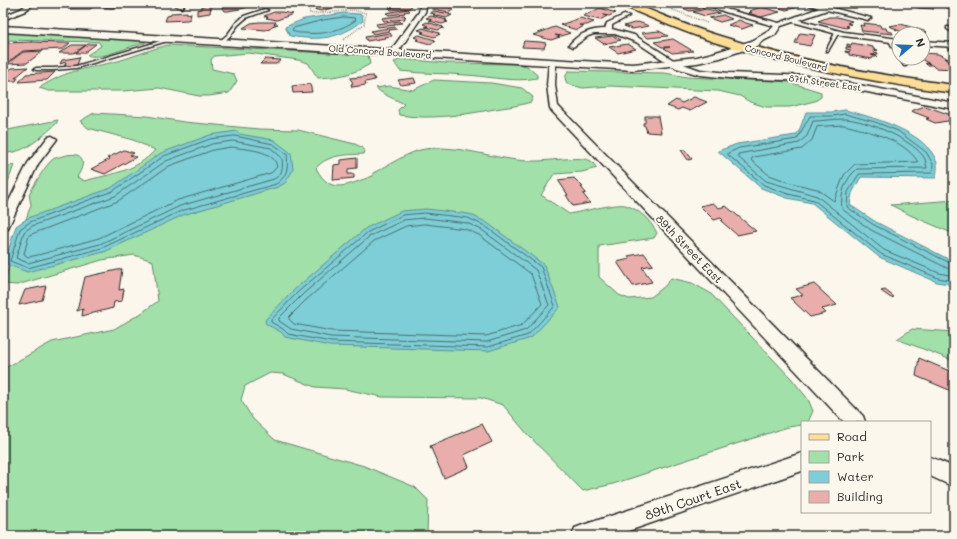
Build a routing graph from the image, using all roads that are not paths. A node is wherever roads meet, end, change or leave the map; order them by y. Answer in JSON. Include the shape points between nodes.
{"nodes":[{"id":1,"x":32,"y":3,"type":"edge"},
{"id":2,"x":173,"y":3,"type":"edge"},
{"id":3,"x":424,"y":3,"type":"edge"},
{"id":4,"x":624,"y":3,"type":"edge"},
{"id":5,"x":641,"y":3,"type":"edge"},
{"id":6,"x":706,"y":3,"type":"edge"},
{"id":7,"x":806,"y":3,"type":"edge"},
{"id":8,"x":840,"y":3,"type":"edge"},
{"id":9,"x":181,"y":6,"type":"dead end"},
{"id":10,"x":825,"y":8,"type":"junction"},
{"id":11,"x":266,"y":10,"type":"dead end"},
{"id":12,"x":626,"y":16,"type":"dead end"},
{"id":13,"x":3,"y":18,"type":"edge"},
{"id":14,"x":868,"y":18,"type":"dead end"},
{"id":15,"x":792,"y":20,"type":"junction"},
{"id":16,"x":779,"y":25,"type":"junction"},
{"id":17,"x":948,"y":28,"type":"dead end"},
{"id":18,"x":3,"y":29,"type":"edge"},
{"id":19,"x":608,"y":30,"type":"junction"},
{"id":20,"x":837,"y":32,"type":"junction"},
{"id":21,"x":954,"y":32,"type":"edge"},
{"id":22,"x":172,"y":40,"type":"junction"},
{"id":23,"x":889,"y":40,"type":"joint"},
{"id":24,"x":220,"y":42,"type":"junction"},
{"id":25,"x":755,"y":43,"type":"junction"},
{"id":26,"x":891,"y":43,"type":"edge"},
{"id":27,"x":931,"y":43,"type":"edge"},
{"id":28,"x":950,"y":44,"type":"edge"},
{"id":29,"x":573,"y":45,"type":"dead end"},
{"id":30,"x":743,"y":47,"type":"junction"},
{"id":31,"x":827,"y":50,"type":"dead end"},
{"id":32,"x":954,"y":50,"type":"edge"},
{"id":33,"x":393,"y":53,"type":"junction"},
{"id":34,"x":552,"y":63,"type":"junction"},
{"id":35,"x":673,"y":63,"type":"junction"},
{"id":36,"x":36,"y":68,"type":"dead end"},
{"id":37,"x":954,"y":82,"type":"edge"},
{"id":38,"x":954,"y":89,"type":"edge"},
{"id":39,"x":954,"y":106,"type":"edge"},
{"id":40,"x":52,"y":139,"type":"dead end"},
{"id":41,"x":3,"y":226,"type":"edge"},
{"id":42,"x":855,"y":421,"type":"edge"},
{"id":43,"x":801,"y":462,"type":"edge"},
{"id":44,"x":931,"y":466,"type":"edge"},
{"id":45,"x":954,"y":477,"type":"edge"},
{"id":46,"x":584,"y":536,"type":"edge"}],
"edges":[{"from":1,"to":13,"type":"street","via":[[23,10]]},
{"from":2,"to":9,"type":"street"},
{"from":3,"to":33,"type":"street","via":[[422,12]]},
{"from":4,"to":30,"type":"main road","name":"Concord Boulevard"},
{"from":5,"to":25,"type":"main road","name":"Concord Boulevard"},
{"from":6,"to":16,"type":"street"},
{"from":7,"to":10,"type":"street"},
{"from":8,"to":10,"type":"street"},
{"from":10,"to":14,"type":"street"},
{"from":10,"to":15,"type":"street"},
{"from":11,"to":24,"type":"lane","via":[[245,17]]},
{"from":12,"to":19,"type":"street","via":[[609,24]]},
{"from":15,"to":16,"type":"street"},
{"from":15,"to":20,"type":"street"},
{"from":16,"to":25,"type":"street","via":[[772,33]]},
{"from":17,"to":21,"type":"lane"},
{"from":18,"to":22,"type":"street","name":"Old Concord Boulevard"},
{"from":19,"to":29,"type":"street","via":[[579,38]]},
{"from":19,"to":35,"type":"street","name":"87th Street East","via":[[636,39]]},
{"from":20,"to":23,"type":"street"},
{"from":20,"to":31,"type":"lane"},
{"from":22,"to":24,"type":"street","name":"Old Concord Boulevard"},
{"from":22,"to":36,"type":"lane","via":[[76,67],[54,70]]},
{"from":23,"to":26,"type":"lane"},
{"from":24,"to":33,"type":"street","name":"Old Concord Boulevard"},
{"from":25,"to":30,"type":"street","name":"Old Concord Boulevard"},
{"from":25,"to":37,"type":"main road","name":"Concord Boulevard","via":[[831,62]]},
{"from":27,"to":28,"type":"street"},
{"from":28,"to":32,"type":"lane"},
{"from":30,"to":35,"type":"street","name":"Old Concord Boulevard","via":[[716,56]]},
{"from":30,"to":38,"type":"main road","name":"Concord Boulevard","via":[[798,62],[867,76]]},
{"from":33,"to":34,"type":"street","name":"Old Concord Boulevard"},
{"from":34,"to":35,"type":"street","name":"Old Concord Boulevard","via":[[633,67]]},
{"from":34,"to":42,"type":"street","name":"89th Street East","via":[[553,107]]},
{"from":35,"to":39,"type":"street","name":"87th Street East","via":[[701,73],[805,78]]},
{"from":40,"to":41,"type":"street","via":[[33,163]]},
{"from":43,"to":46,"type":"street","name":"89th Court East"},
{"from":44,"to":45,"type":"street"}]}
